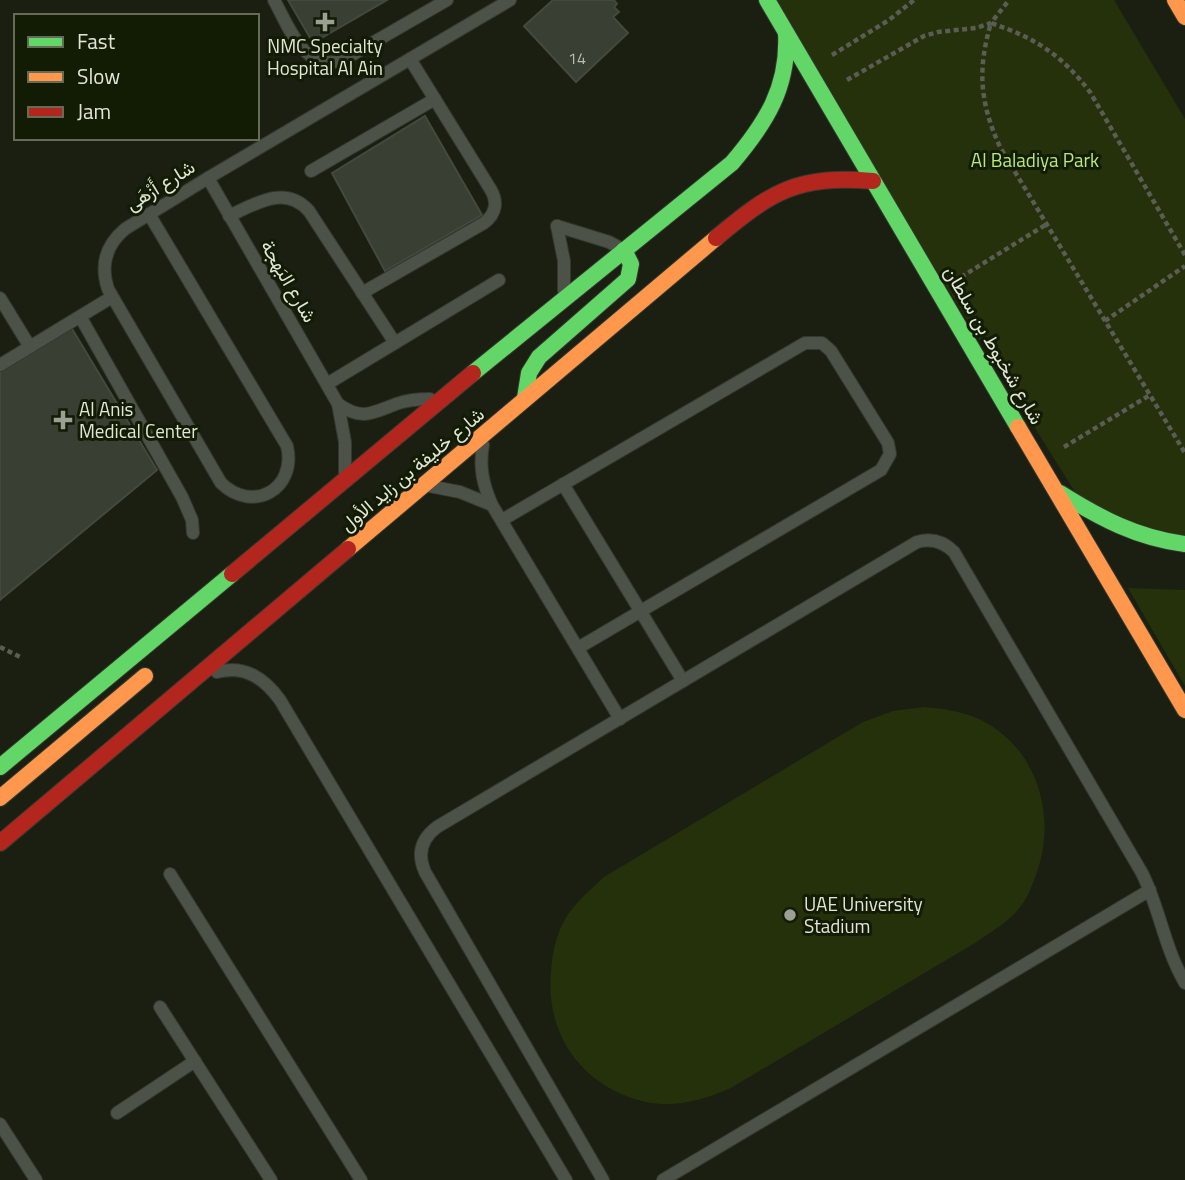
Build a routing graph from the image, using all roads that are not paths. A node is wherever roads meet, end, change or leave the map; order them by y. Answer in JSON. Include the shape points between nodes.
{"nodes":[{"id":1,"x":274,"y":0,"type":"edge"},
{"id":2,"x":447,"y":0,"type":"edge"},
{"id":3,"x":510,"y":0,"type":"edge"},
{"id":4,"x":767,"y":0,"type":"edge"},
{"id":5,"x":1175,"y":0,"type":"edge"},
{"id":6,"x":1185,"y":18,"type":"edge"},
{"id":7,"x":786,"y":33,"type":"junction"},
{"id":8,"x":410,"y":59,"type":"junction"},
{"id":9,"x":435,"y":99,"type":"junction"},
{"id":10,"x":311,"y":171,"type":"dead end"},
{"id":11,"x":208,"y":178,"type":"junction"},
{"id":12,"x":873,"y":180,"type":"junction"},
{"id":13,"x":149,"y":214,"type":"junction"},
{"id":14,"x":229,"y":216,"type":"junction"},
{"id":15,"x":624,"y":250,"type":"junction"},
{"id":16,"x":499,"y":280,"type":"dead end"},
{"id":17,"x":362,"y":293,"type":"junction"},
{"id":18,"x":112,"y":297,"type":"junction"},
{"id":19,"x":564,"y":297,"type":"junction"},
{"id":20,"x":0,"y":298,"type":"edge"},
{"id":21,"x":81,"y":318,"type":"junction"},
{"id":22,"x":395,"y":343,"type":"junction"},
{"id":23,"x":30,"y":347,"type":"junction"},
{"id":24,"x":0,"y":365,"type":"edge"},
{"id":25,"x":327,"y":384,"type":"junction"},
{"id":26,"x":444,"y":399,"type":"junction"},
{"id":27,"x":525,"y":400,"type":"junction"},
{"id":28,"x":338,"y":404,"type":"junction"},
{"id":29,"x":485,"y":435,"type":"junction"},
{"id":30,"x":345,"y":481,"type":"junction"},
{"id":31,"x":564,"y":484,"type":"junction"},
{"id":32,"x":426,"y":485,"type":"junction"},
{"id":33,"x":1056,"y":491,"type":"junction"},
{"id":34,"x":492,"y":505,"type":"junction"},
{"id":35,"x":502,"y":520,"type":"junction"},
{"id":36,"x":193,"y":533,"type":"dead end"},
{"id":37,"x":1185,"y":544,"type":"edge"},
{"id":38,"x":195,"y":603,"type":"junction"},
{"id":39,"x":641,"y":611,"type":"junction"},
{"id":40,"x":182,"y":636,"type":"dead end"},
{"id":41,"x":578,"y":648,"type":"junction"},
{"id":42,"x":160,"y":663,"type":"dead end"},
{"id":43,"x":683,"y":681,"type":"junction"},
{"id":44,"x":188,"y":685,"type":"junction"},
{"id":45,"x":1185,"y":710,"type":"edge"},
{"id":46,"x":620,"y":719,"type":"junction"},
{"id":47,"x":0,"y":767,"type":"edge"},
{"id":48,"x":0,"y":798,"type":"edge"},
{"id":49,"x":0,"y":843,"type":"edge"},
{"id":50,"x":170,"y":874,"type":"dead end"},
{"id":51,"x":1150,"y":890,"type":"junction"},
{"id":52,"x":1185,"y":983,"type":"edge"},
{"id":53,"x":160,"y":1007,"type":"dead end"},
{"id":54,"x":195,"y":1061,"type":"junction"},
{"id":55,"x":117,"y":1113,"type":"dead end"},
{"id":56,"x":0,"y":1124,"type":"edge"},
{"id":57,"x":36,"y":1180,"type":"edge"},
{"id":58,"x":271,"y":1180,"type":"edge"},
{"id":59,"x":361,"y":1180,"type":"edge"},
{"id":60,"x":566,"y":1180,"type":"edge"},
{"id":61,"x":603,"y":1180,"type":"edge"},
{"id":62,"x":663,"y":1180,"type":"edge"}],
"edges":[{"from":1,"to":2,"type":"lane","via":[[304,51],[326,63],[343,60]]},
{"from":3,"to":8,"type":"lane","name":"شارع أَزْهَى"},
{"from":4,"to":7,"type":"main road","name":"شارع شخبوط بن سلطان"},
{"from":5,"to":6,"type":"main road"},
{"from":7,"to":12,"type":"main road","name":"شارع شخبوط بن سلطان"},
{"from":7,"to":15,"type":"main road","name":"شارع خليفة بن زايد الأول","via":[[787,53],[778,94],[753,139],[732,163]]},
{"from":8,"to":9,"type":"lane"},
{"from":8,"to":11,"type":"lane","name":"شارع أَزْهَى"},
{"from":9,"to":10,"type":"lane"},
{"from":9,"to":17,"type":"lane","via":[[491,190],[493,214]]},
{"from":11,"to":13,"type":"lane","name":"شارع أَزْهَى"},
{"from":11,"to":14,"type":"lane","name":"شارع البَهجة"},
{"from":12,"to":27,"type":"main road","name":"شارع خليفة بن زايد الأول","via":[[818,179],[769,197]]},
{"from":12,"to":33,"type":"main road","name":"شارع شخبوط بن سلطان"},
{"from":13,"to":18,"type":"lane","name":"شارع أَزْهَى","via":[[118,235],[107,251],[103,270]]},
{"from":13,"to":18,"type":"lane","name":"شارع أَزْهَى","via":[[287,446],[286,475],[274,490],[246,497],[221,482]]},
{"from":14,"to":17,"type":"lane","via":[[271,198],[299,202]]},
{"from":14,"to":25,"type":"lane","name":"شارع البَهجة"},
{"from":15,"to":19,"type":"main road","name":"شارع خليفة بن زايد الأول"},
{"from":15,"to":19,"type":"lane","via":[[557,226],[564,261]]},
{"from":15,"to":27,"type":"main road","via":[[631,261],[628,279],[539,358],[528,373]]},
{"from":16,"to":22,"type":"lane"},
{"from":17,"to":22,"type":"lane"},
{"from":18,"to":21,"type":"lane"},
{"from":19,"to":26,"type":"main road","name":"شارع خليفة بن زايد الأول"},
{"from":20,"to":23,"type":"lane"},
{"from":21,"to":23,"type":"lane"},
{"from":21,"to":36,"type":"lane","via":[[182,497]]},
{"from":22,"to":25,"type":"lane"},
{"from":23,"to":24,"type":"lane"},
{"from":25,"to":28,"type":"lane","name":"شارع البَهجة"},
{"from":26,"to":28,"type":"lane","via":[[415,400],[365,415]]},
{"from":26,"to":30,"type":"main road","name":"شارع خليفة بن زايد الأول"},
{"from":27,"to":29,"type":"main road","name":"شارع خليفة بن زايد الأول"},
{"from":28,"to":30,"type":"lane","name":"شارع البَهجة","via":[[345,442]]},
{"from":29,"to":32,"type":"main road","name":"شارع خليفة بن زايد الأول"},
{"from":29,"to":34,"type":"lane","via":[[482,478]]},
{"from":30,"to":38,"type":"main road","name":"شارع خليفة بن زايد الأول"},
{"from":31,"to":35,"type":"lane"},
{"from":31,"to":39,"type":"lane"},
{"from":31,"to":39,"type":"lane","via":[[810,342],[822,343],[831,351],[888,443],[891,454],[881,470]]},
{"from":32,"to":34,"type":"lane"},
{"from":32,"to":44,"type":"main road","name":"شارع خليفة بن زايد الأول"},
{"from":33,"to":37,"type":"main road","via":[[1120,530]]},
{"from":33,"to":45,"type":"main road","name":"شارع شخبوط بن سلطان"},
{"from":34,"to":35,"type":"lane"},
{"from":35,"to":41,"type":"lane"},
{"from":38,"to":40,"type":"main road"},
{"from":38,"to":47,"type":"main road","name":"شارع خليفة بن زايد الأول"},
{"from":39,"to":41,"type":"lane"},
{"from":39,"to":43,"type":"lane"},
{"from":41,"to":46,"type":"lane"},
{"from":42,"to":48,"type":"main road"},
{"from":43,"to":46,"type":"lane"},
{"from":43,"to":51,"type":"lane","via":[[916,542],[941,542],[954,552]]},
{"from":44,"to":49,"type":"main road","name":"شارع خليفة بن زايد الأول"},
{"from":44,"to":60,"type":"lane","via":[[218,672],[238,670],[257,676],[273,691]]},
{"from":46,"to":61,"type":"lane","via":[[437,827],[424,840],[420,856],[425,872]]},
{"from":50,"to":59,"type":"lane"},
{"from":51,"to":52,"type":"lane","via":[[1168,950]]},
{"from":51,"to":62,"type":"lane"},
{"from":53,"to":54,"type":"lane"},
{"from":54,"to":55,"type":"lane"},
{"from":54,"to":58,"type":"lane"},
{"from":56,"to":57,"type":"lane"}]}
